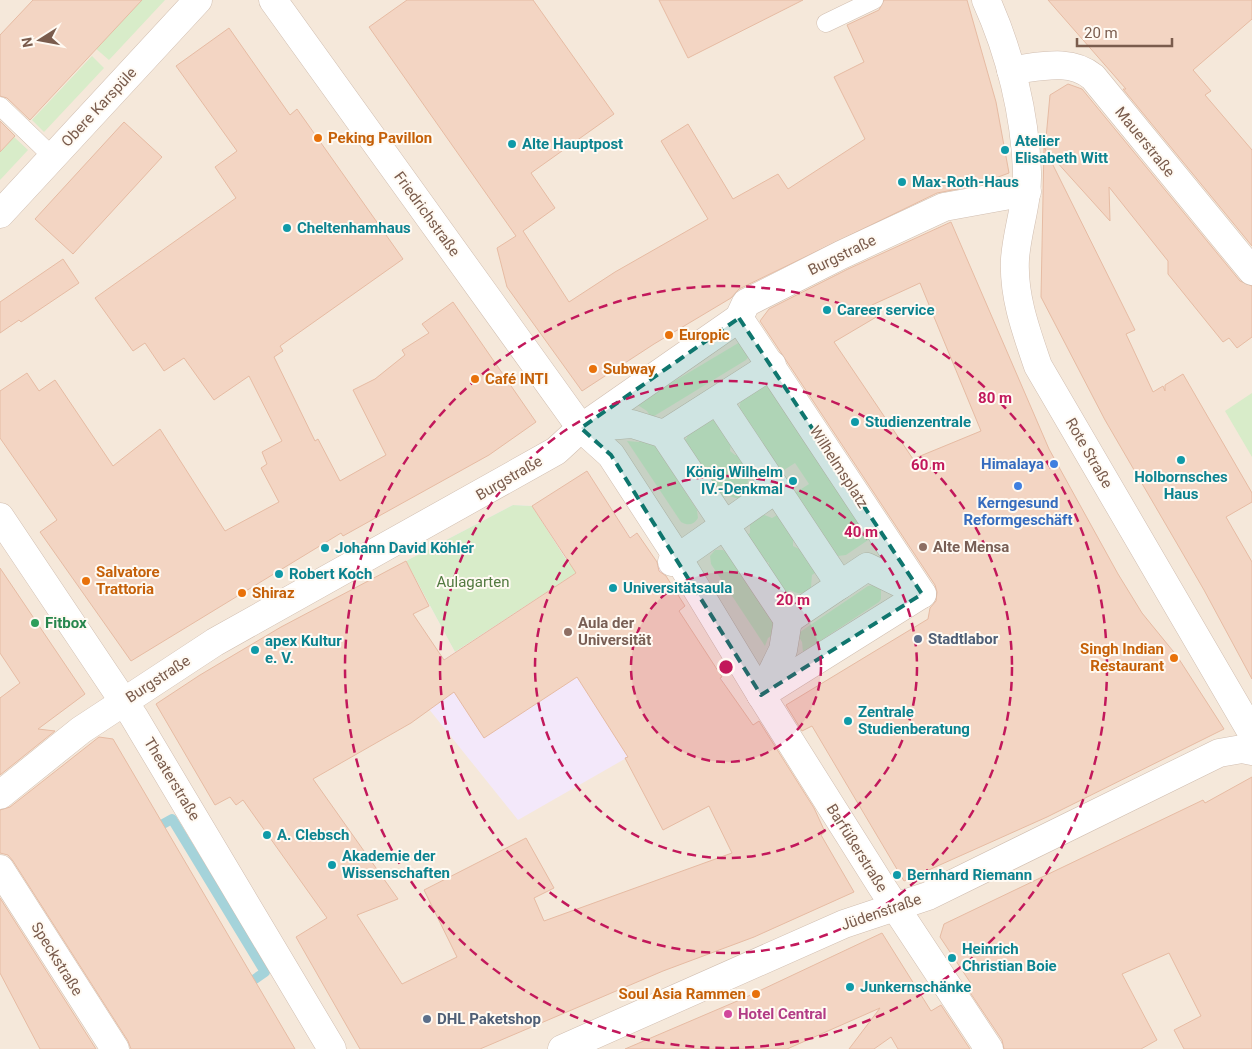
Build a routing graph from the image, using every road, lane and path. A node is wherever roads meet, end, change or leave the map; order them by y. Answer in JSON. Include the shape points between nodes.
{"nodes":[{"id":1,"x":198,"y":0,"type":"edge"},
{"id":2,"x":273,"y":0,"type":"edge"},
{"id":3,"x":874,"y":0,"type":"edge"},
{"id":4,"x":986,"y":0,"type":"edge"},
{"id":5,"x":826,"y":23,"type":"dead end"},
{"id":6,"x":1011,"y":70,"type":"junction"},
{"id":7,"x":0,"y":106,"type":"edge"},
{"id":8,"x":53,"y":157,"type":"junction"},
{"id":9,"x":1026,"y":192,"type":"junction"},
{"id":10,"x":0,"y":214,"type":"edge"},
{"id":11,"x":1252,"y":271,"type":"edge"},
{"id":12,"x":739,"y":318,"type":"junction"},
{"id":13,"x":772,"y":365,"type":"junction"},
{"id":14,"x":718,"y":401,"type":"junction"},
{"id":15,"x":581,"y":428,"type":"junction"},
{"id":16,"x":664,"y":434,"type":"junction"},
{"id":17,"x":776,"y":489,"type":"junction"},
{"id":18,"x":0,"y":517,"type":"edge"},
{"id":19,"x":724,"y":525,"type":"junction"},
{"id":20,"x":675,"y":560,"type":"junction"},
{"id":21,"x":840,"y":585,"type":"junction"},
{"id":22,"x":922,"y":594,"type":"junction"},
{"id":23,"x":788,"y":620,"type":"junction"},
{"id":24,"x":761,"y":695,"type":"junction"},
{"id":25,"x":124,"y":701,"type":"junction"},
{"id":26,"x":1252,"y":734,"type":"edge"},
{"id":27,"x":1252,"y":751,"type":"edge"},
{"id":28,"x":0,"y":795,"type":"edge"},
{"id":29,"x":0,"y":869,"type":"edge"},
{"id":30,"x":896,"y":908,"type":"junction"},
{"id":31,"x":115,"y":1049,"type":"edge"},
{"id":32,"x":332,"y":1049,"type":"edge"},
{"id":33,"x":562,"y":1049,"type":"edge"},
{"id":34,"x":989,"y":1049,"type":"edge"}],
"edges":[{"from":1,"to":8,"type":"street","name":"Obere Karspüle"},
{"from":2,"to":15,"type":"street","name":"Friedrichstraße"},
{"from":3,"to":5,"type":"lane"},
{"from":4,"to":6,"type":"street","name":"Rote Straße"},
{"from":6,"to":9,"type":"street","name":"Rote Straße","via":[[1026,148]]},
{"from":6,"to":11,"type":"street","name":"Mauerstraße","via":[[1072,65],[1093,77]]},
{"from":7,"to":8,"type":"lane"},
{"from":8,"to":10,"type":"street","name":"Obere Karspüle"},
{"from":9,"to":12,"type":"street","name":"Burgstraße","via":[[944,207],[746,303]]},
{"from":9,"to":26,"type":"street","name":"Rote Straße","via":[[1015,258],[1016,289],[1038,366]]},
{"from":12,"to":13,"type":"street","name":"Wilhelmsplatz"},
{"from":12,"to":15,"type":"street","name":"Burgstraße"},
{"from":13,"to":14,"type":"street"},
{"from":13,"to":22,"type":"street","name":"Wilhelmsplatz"},
{"from":14,"to":16,"type":"street"},
{"from":14,"to":17,"type":"street"},
{"from":15,"to":16,"type":"street","via":[[632,424]]},
{"from":15,"to":20,"type":"street","via":[[611,455]]},
{"from":15,"to":25,"type":"street","name":"Burgstraße","via":[[556,451],[215,642]]},
{"from":16,"to":19,"type":"street"},
{"from":17,"to":19,"type":"street"},
{"from":17,"to":21,"type":"street"},
{"from":18,"to":25,"type":"street","name":"Theaterstraße"},
{"from":19,"to":20,"type":"street"},
{"from":19,"to":23,"type":"street"},
{"from":20,"to":24,"type":"street"},
{"from":21,"to":22,"type":"street","via":[[867,567]]},
{"from":21,"to":23,"type":"street"},
{"from":22,"to":24,"type":"street"},
{"from":23,"to":24,"type":"street","via":[[784,650]]},
{"from":24,"to":30,"type":"street","name":"Barfüßerstraße"},
{"from":25,"to":28,"type":"street","name":"Burgstraße","via":[[80,730]]},
{"from":25,"to":32,"type":"street","name":"Theaterstraße"},
{"from":27,"to":30,"type":"street","name":"Jüdenstraße","via":[[1242,749],[1219,753],[928,896]]},
{"from":29,"to":31,"type":"street","name":"Speckstraße"},
{"from":30,"to":33,"type":"street","name":"Jüdenstraße","via":[[844,924]]},
{"from":30,"to":34,"type":"street","name":"Barfüßerstraße"}]}
